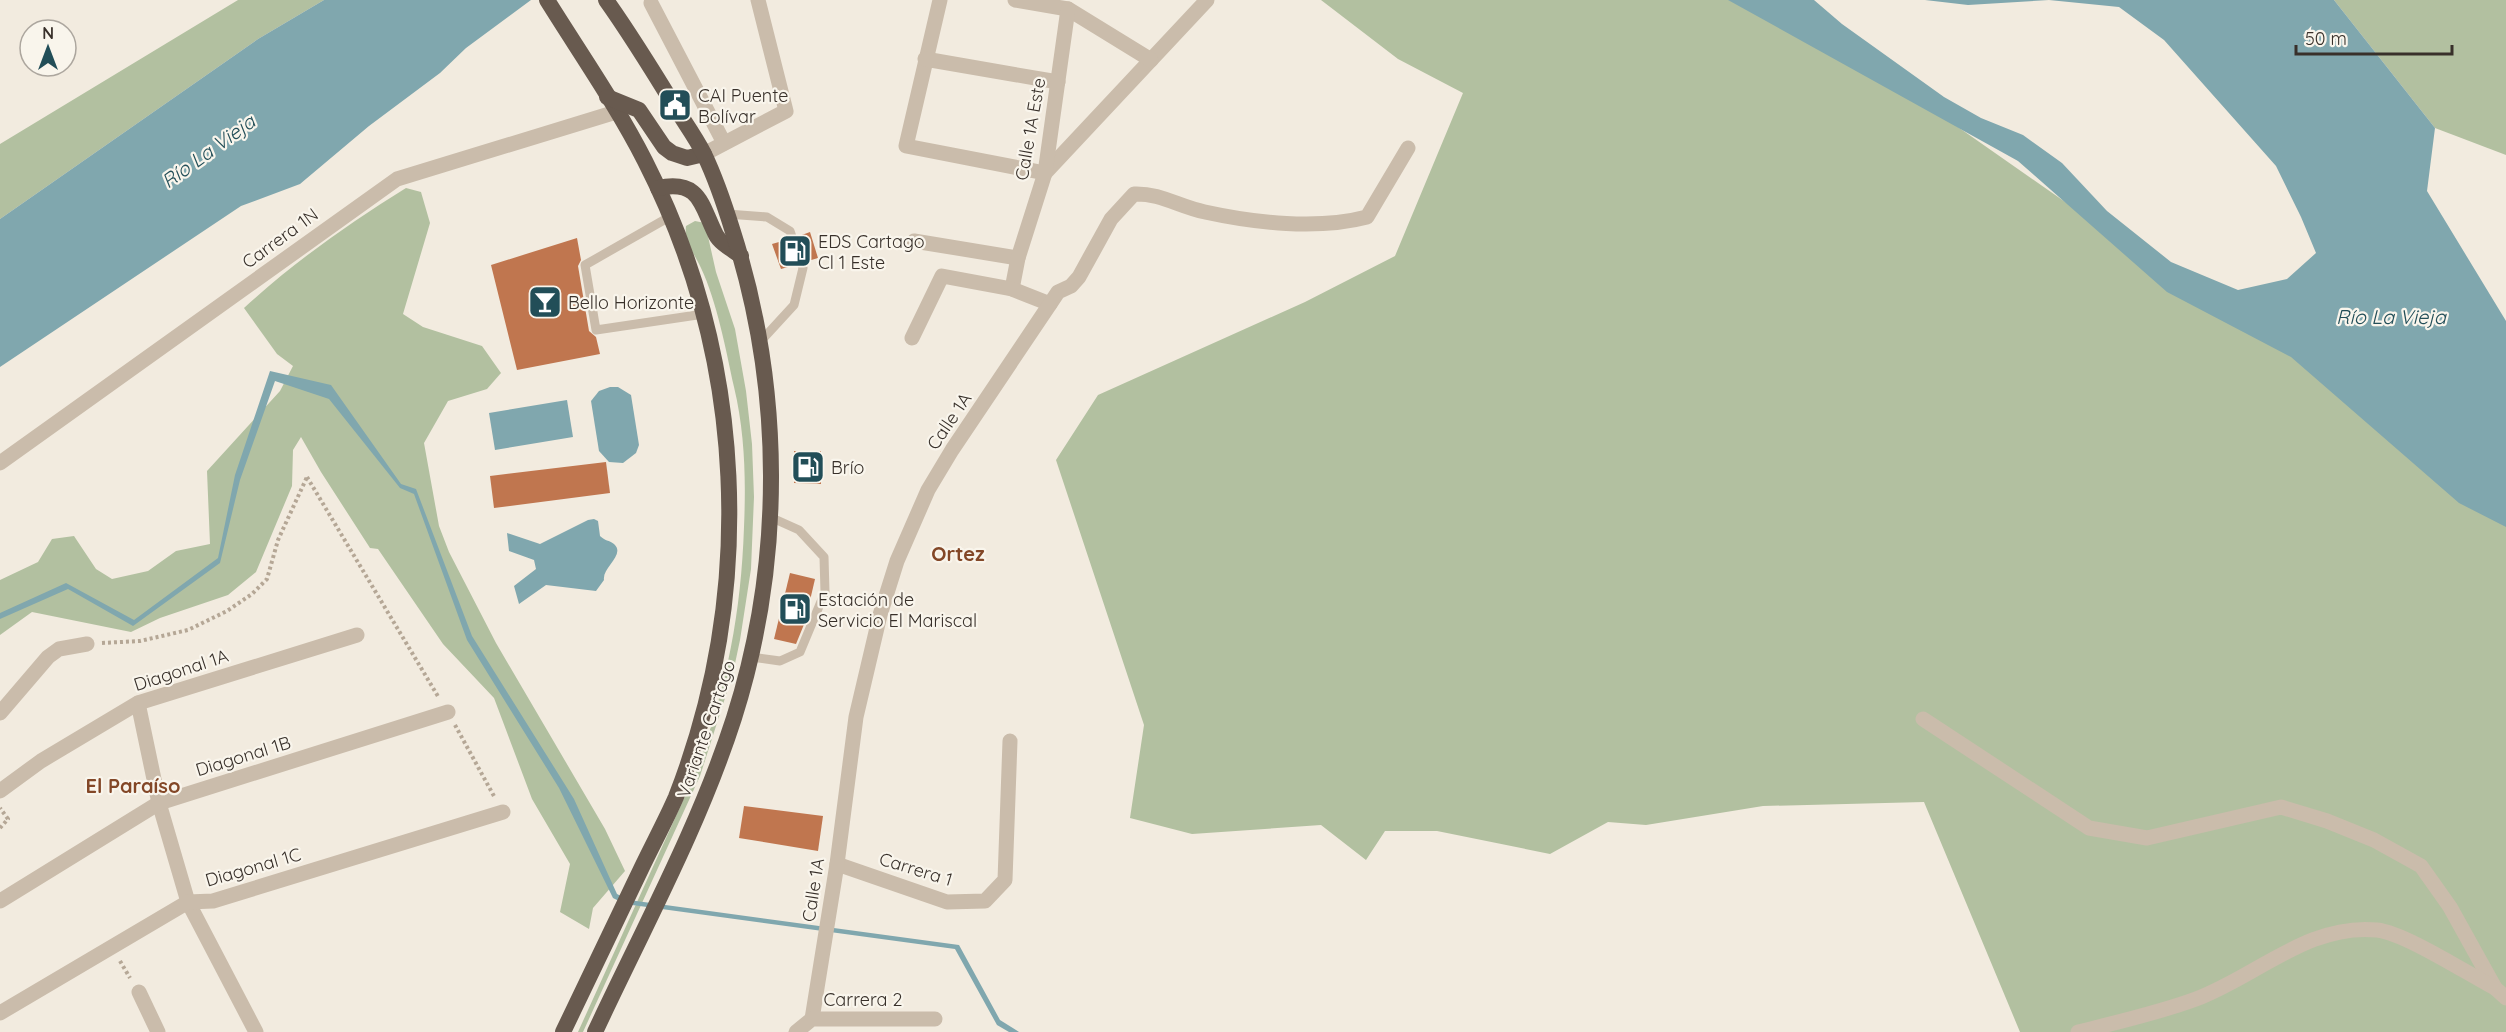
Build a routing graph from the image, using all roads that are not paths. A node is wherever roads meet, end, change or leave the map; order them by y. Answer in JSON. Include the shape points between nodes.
{"nodes":[{"id":1,"x":548,"y":0,"type":"edge"},
{"id":2,"x":606,"y":0,"type":"edge"},
{"id":3,"x":758,"y":0,"type":"edge"},
{"id":4,"x":940,"y":0,"type":"edge"},
{"id":5,"x":1015,"y":0,"type":"edge"},
{"id":6,"x":1207,"y":0,"type":"edge"},
{"id":7,"x":651,"y":3,"type":"dead end"},
{"id":8,"x":1068,"y":9,"type":"junction"},
{"id":9,"x":926,"y":59,"type":"junction"},
{"id":10,"x":1151,"y":60,"type":"junction"},
{"id":11,"x":1058,"y":82,"type":"junction"},
{"id":12,"x":607,"y":97,"type":"junction"},
{"id":13,"x":616,"y":112,"type":"junction"},
{"id":14,"x":724,"y":143,"type":"junction"},
{"id":15,"x":1408,"y":148,"type":"dead end"},
{"id":16,"x":704,"y":154,"type":"junction"},
{"id":17,"x":1045,"y":173,"type":"junction"},
{"id":18,"x":658,"y":188,"type":"junction"},
{"id":19,"x":727,"y":214,"type":"junction"},
{"id":20,"x":671,"y":216,"type":"junction"},
{"id":21,"x":792,"y":237,"type":"dead end"},
{"id":22,"x":914,"y":240,"type":"dead end"},
{"id":23,"x":741,"y":256,"type":"junction"},
{"id":24,"x":1018,"y":258,"type":"junction"},
{"id":25,"x":801,"y":263,"type":"dead end"},
{"id":26,"x":1012,"y":289,"type":"junction"},
{"id":27,"x":1050,"y":303,"type":"junction"},
{"id":28,"x":704,"y":314,"type":"junction"},
{"id":29,"x":912,"y":338,"type":"dead end"},
{"id":30,"x":760,"y":342,"type":"junction"},
{"id":31,"x":0,"y":463,"type":"edge"},
{"id":32,"x":770,"y":517,"type":"junction"},
{"id":33,"x":357,"y":635,"type":"dead end"},
{"id":34,"x":87,"y":644,"type":"road end"},
{"id":35,"x":751,"y":657,"type":"junction"},
{"id":36,"x":138,"y":703,"type":"junction"},
{"id":37,"x":448,"y":712,"type":"road end"},
{"id":38,"x":0,"y":713,"type":"edge"},
{"id":39,"x":1923,"y":719,"type":"dead end"},
{"id":40,"x":1010,"y":741,"type":"dead end"},
{"id":41,"x":0,"y":791,"type":"edge"},
{"id":42,"x":159,"y":803,"type":"junction"},
{"id":43,"x":503,"y":812,"type":"road end"},
{"id":44,"x":837,"y":864,"type":"junction"},
{"id":45,"x":0,"y":901,"type":"edge"},
{"id":46,"x":188,"y":902,"type":"junction"},
{"id":47,"x":139,"y":992,"type":"road end"},
{"id":48,"x":2501,"y":993,"type":"edge"},
{"id":49,"x":0,"y":1013,"type":"edge"},
{"id":50,"x":812,"y":1019,"type":"junction"},
{"id":51,"x":935,"y":1019,"type":"dead end"},
{"id":52,"x":158,"y":1032,"type":"edge"},
{"id":53,"x":256,"y":1032,"type":"edge"},
{"id":54,"x":563,"y":1032,"type":"edge"},
{"id":55,"x":595,"y":1032,"type":"edge"},
{"id":56,"x":796,"y":1032,"type":"edge"},
{"id":57,"x":2078,"y":1032,"type":"edge"}],
"edges":[{"from":1,"to":12,"type":"highway","name":"Variante Cartago"},
{"from":2,"to":16,"type":"highway","name":"Variante Cartago"},
{"from":3,"to":14,"type":"street","via":[[786,111]]},
{"from":4,"to":9,"type":"street"},
{"from":5,"to":8,"type":"street"},
{"from":6,"to":10,"type":"street"},
{"from":7,"to":14,"type":"street"},
{"from":8,"to":10,"type":"street"},
{"from":8,"to":11,"type":"street","name":"Calle 1A Este"},
{"from":9,"to":11,"type":"street"},
{"from":9,"to":17,"type":"street","via":[[906,146]]},
{"from":10,"to":17,"type":"street"},
{"from":11,"to":17,"type":"street","name":"Calle 1A Este"},
{"from":12,"to":13,"type":"highway","name":"Variante Cartago"},
{"from":12,"to":16,"type":"highway","via":[[639,110],[672,153],[687,158]]},
{"from":13,"to":18,"type":"highway","name":"Variante Cartago"},
{"from":13,"to":31,"type":"street","name":"Carrera 1N","via":[[397,178]]},
{"from":14,"to":16,"type":"street"},
{"from":15,"to":27,"type":"street","name":"Calle 1A","via":[[1367,218],[1347,223],[1273,223],[1204,212],[1151,194],[1134,194],[1111,219],[1079,277]]},
{"from":16,"to":19,"type":"highway","name":"Variante Cartago"},
{"from":17,"to":24,"type":"street","name":"Calle 1A Este"},
{"from":18,"to":20,"type":"highway","name":"Variante Cartago"},
{"from":18,"to":23,"type":"highway","via":[[684,189],[702,201],[716,237]]},
{"from":19,"to":21,"type":"lane","via":[[766,218],[790,231]]},
{"from":19,"to":23,"type":"highway","name":"Variante Cartago"},
{"from":20,"to":28,"type":"highway","name":"Variante Cartago"},
{"from":20,"to":28,"type":"lane","via":[[585,265],[596,330]]},
{"from":22,"to":24,"type":"street"},
{"from":23,"to":30,"type":"highway","name":"Variante Cartago"},
{"from":24,"to":26,"type":"street","name":"Calle 1A Este"},
{"from":25,"to":30,"type":"lane","via":[[794,304]]},
{"from":26,"to":27,"type":"street"},
{"from":26,"to":29,"type":"street","via":[[942,276]]},
{"from":27,"to":44,"type":"street","name":"Calle 1A","via":[[928,490],[897,561],[856,717]]},
{"from":28,"to":54,"type":"highway","name":"Variante Cartago","via":[[723,401],[728,445],[730,535],[722,624],[704,711],[675,797]]},
{"from":30,"to":32,"type":"highway","name":"Variante Cartago","via":[[770,429]]},
{"from":32,"to":35,"type":"highway","name":"Variante Cartago"},
{"from":32,"to":35,"type":"lane","via":[[799,530],[824,557],[825,592],[800,652],[780,661]]},
{"from":33,"to":36,"type":"street","name":"Diagonal 1A"},
{"from":34,"to":38,"type":"street","via":[[59,649],[48,657]]},
{"from":35,"to":55,"type":"highway","name":"Variante Cartago","via":[[705,796]]},
{"from":36,"to":41,"type":"street","name":"Diagonal 1A","via":[[41,761]]},
{"from":36,"to":42,"type":"street"},
{"from":37,"to":42,"type":"street","name":"Diagonal 1B"},
{"from":39,"to":48,"type":"street","via":[[2089,828],[2146,838],[2281,807],[2374,840],[2421,866]]},
{"from":40,"to":44,"type":"street","name":"Carrera 1","via":[[1005,880],[985,901],[946,902]]},
{"from":42,"to":45,"type":"street","name":"Diagonal 1B"},
{"from":42,"to":46,"type":"street"},
{"from":43,"to":46,"type":"street","name":"Diagonal 1C","via":[[213,901]]},
{"from":44,"to":50,"type":"street","name":"Calle 1A"},
{"from":46,"to":49,"type":"street","name":"Diagonal 1C"},
{"from":46,"to":53,"type":"street"},
{"from":47,"to":52,"type":"street"},
{"from":48,"to":57,"type":"street","via":[[2401,938],[2380,930],[2351,929],[2291,949],[2198,998]]},
{"from":50,"to":51,"type":"street","name":"Carrera 2"},
{"from":50,"to":56,"type":"street","name":"Carrera 2"}]}
